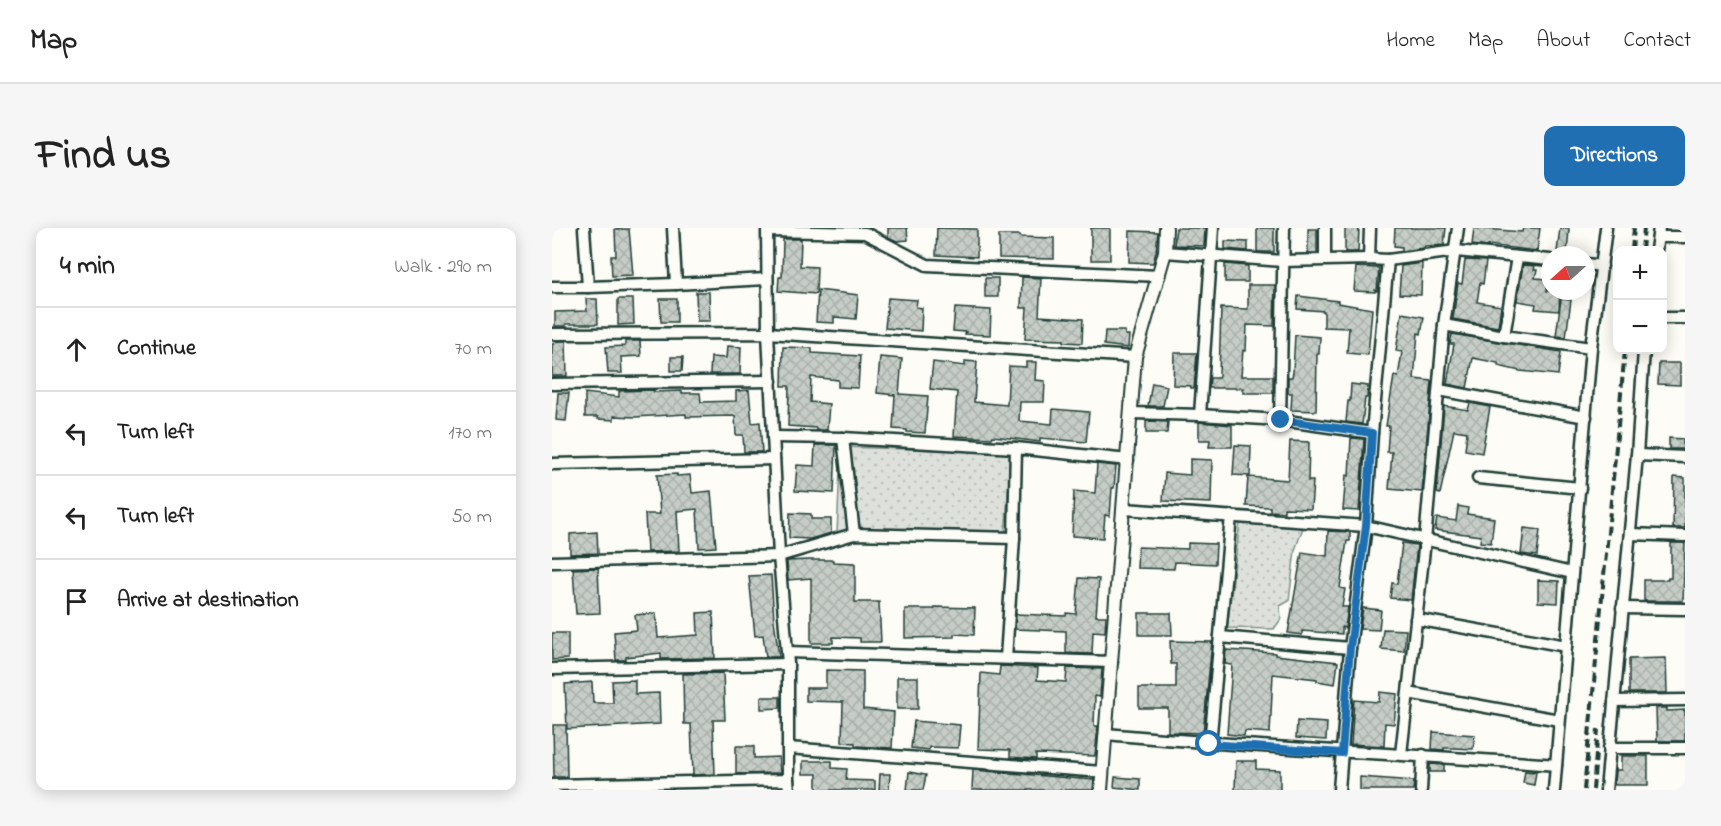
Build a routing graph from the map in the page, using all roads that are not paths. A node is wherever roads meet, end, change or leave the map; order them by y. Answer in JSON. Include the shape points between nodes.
{"nodes":[{"id":1,"x":584,"y":228,"type":"edge"},
{"id":2,"x":673,"y":228,"type":"edge"},
{"id":3,"x":1166,"y":228,"type":"edge"},
{"id":4,"x":1213,"y":228,"type":"edge"},
{"id":5,"x":1284,"y":228,"type":"edge"},
{"id":6,"x":1325,"y":228,"type":"edge"},
{"id":7,"x":1370,"y":228,"type":"edge"},
{"id":8,"x":1458,"y":228,"type":"edge"},
{"id":9,"x":1606,"y":228,"type":"edge"},
{"id":10,"x":767,"y":229,"type":"edge"},
{"id":11,"x":1658,"y":232,"type":"edge"},
{"id":12,"x":1685,"y":237,"type":"edge"},
{"id":13,"x":1456,"y":251,"type":"junction"},
{"id":14,"x":1165,"y":252,"type":"junction"},
{"id":15,"x":1212,"y":255,"type":"junction"},
{"id":16,"x":1517,"y":257,"type":"junction"},
{"id":17,"x":1369,"y":259,"type":"junction"},
{"id":18,"x":1541,"y":259,"type":"edge"},
{"id":19,"x":1325,"y":260,"type":"junction"},
{"id":20,"x":1388,"y":260,"type":"junction"},
{"id":21,"x":1282,"y":261,"type":"junction"},
{"id":22,"x":1595,"y":265,"type":"edge"},
{"id":23,"x":1602,"y":266,"type":"junction"},
{"id":24,"x":1159,"y":276,"type":"junction"},
{"id":25,"x":766,"y":279,"type":"junction"},
{"id":26,"x":676,"y":284,"type":"junction"},
{"id":27,"x":552,"y":287,"type":"edge"},
{"id":28,"x":588,"y":287,"type":"junction"},
{"id":29,"x":1667,"y":318,"type":"edge"},
{"id":30,"x":1685,"y":318,"type":"edge"},
{"id":31,"x":1444,"y":325,"type":"junction"},
{"id":32,"x":768,"y":333,"type":"junction"},
{"id":33,"x":552,"y":334,"type":"edge"},
{"id":34,"x":1504,"y":336,"type":"junction"},
{"id":35,"x":1591,"y":348,"type":"junction"},
{"id":36,"x":1644,"y":354,"type":"edge"},
{"id":37,"x":1135,"y":357,"type":"junction"},
{"id":38,"x":771,"y":381,"type":"junction"},
{"id":39,"x":552,"y":384,"type":"edge"},
{"id":40,"x":1438,"y":390,"type":"junction"},
{"id":41,"x":1132,"y":413,"type":"junction"},
{"id":42,"x":1200,"y":415,"type":"junction"},
{"id":43,"x":1586,"y":417,"type":"junction"},
{"id":44,"x":1281,"y":420,"type":"junction"},
{"id":45,"x":1372,"y":433,"type":"junction"},
{"id":46,"x":773,"y":437,"type":"junction"},
{"id":47,"x":843,"y":438,"type":"junction"},
{"id":48,"x":1016,"y":448,"type":"junction"},
{"id":49,"x":1638,"y":455,"type":"junction"},
{"id":50,"x":1685,"y":457,"type":"edge"},
{"id":51,"x":774,"y":459,"type":"junction"},
{"id":52,"x":1128,"y":460,"type":"junction"},
{"id":53,"x":552,"y":464,"type":"edge"},
{"id":54,"x":1478,"y":478,"type":"dead end"},
{"id":55,"x":1580,"y":488,"type":"junction"},
{"id":56,"x":1124,"y":509,"type":"junction"},
{"id":57,"x":1231,"y":516,"type":"junction"},
{"id":58,"x":1366,"y":526,"type":"junction"},
{"id":59,"x":854,"y":534,"type":"junction"},
{"id":60,"x":1630,"y":534,"type":"junction"},
{"id":61,"x":1685,"y":536,"type":"edge"},
{"id":62,"x":1014,"y":538,"type":"junction"},
{"id":63,"x":1425,"y":541,"type":"junction"},
{"id":64,"x":779,"y":555,"type":"junction"},
{"id":65,"x":552,"y":562,"type":"edge"},
{"id":66,"x":1572,"y":573,"type":"junction"},
{"id":67,"x":1622,"y":608,"type":"junction"},
{"id":68,"x":1685,"y":609,"type":"edge"},
{"id":69,"x":1416,"y":619,"type":"junction"},
{"id":70,"x":1220,"y":637,"type":"junction"},
{"id":71,"x":1566,"y":646,"type":"junction"},
{"id":72,"x":1350,"y":648,"type":"junction"},
{"id":73,"x":787,"y":652,"type":"junction"},
{"id":74,"x":1006,"y":658,"type":"junction"},
{"id":75,"x":1112,"y":662,"type":"junction"},
{"id":76,"x":788,"y":664,"type":"junction"},
{"id":77,"x":552,"y":669,"type":"edge"},
{"id":78,"x":1408,"y":693,"type":"junction"},
{"id":79,"x":1685,"y":700,"type":"edge"},
{"id":80,"x":1614,"y":701,"type":"junction"},
{"id":81,"x":1559,"y":720,"type":"junction"},
{"id":82,"x":1106,"y":734,"type":"junction"},
{"id":83,"x":1209,"y":744,"type":"junction"},
{"id":84,"x":788,"y":748,"type":"junction"},
{"id":85,"x":1609,"y":748,"type":"junction"},
{"id":86,"x":1685,"y":748,"type":"edge"},
{"id":87,"x":1342,"y":753,"type":"junction"},
{"id":88,"x":1401,"y":754,"type":"junction"},
{"id":89,"x":1423,"y":755,"type":"junction"},
{"id":90,"x":1556,"y":765,"type":"junction"},
{"id":91,"x":1102,"y":772,"type":"junction"},
{"id":92,"x":552,"y":785,"type":"edge"},
{"id":93,"x":788,"y":785,"type":"edge"},
{"id":94,"x":673,"y":786,"type":"edge"},
{"id":95,"x":726,"y":786,"type":"edge"},
{"id":96,"x":621,"y":787,"type":"edge"},
{"id":97,"x":1101,"y":790,"type":"edge"},
{"id":98,"x":1339,"y":790,"type":"edge"},
{"id":99,"x":1421,"y":790,"type":"edge"},
{"id":100,"x":1554,"y":790,"type":"edge"},
{"id":101,"x":1606,"y":790,"type":"edge"}],
"edges":[{"from":1,"to":28,"type":"street"},
{"from":2,"to":26,"type":"street"},
{"from":3,"to":14,"type":"street"},
{"from":4,"to":15,"type":"street"},
{"from":5,"to":21,"type":"street"},
{"from":6,"to":19,"type":"street"},
{"from":7,"to":17,"type":"street"},
{"from":8,"to":13,"type":"street"},
{"from":9,"to":23,"type":"street"},
{"from":10,"to":24,"type":"street","via":[[865,233],[927,265]]},
{"from":10,"to":25,"type":"street"},
{"from":11,"to":12,"type":"street"},
{"from":13,"to":16,"type":"street"},
{"from":13,"to":20,"type":"street"},
{"from":13,"to":31,"type":"street"},
{"from":14,"to":15,"type":"street"},
{"from":14,"to":24,"type":"street"},
{"from":15,"to":21,"type":"street"},
{"from":15,"to":42,"type":"street"},
{"from":16,"to":18,"type":"street"},
{"from":16,"to":34,"type":"street"},
{"from":17,"to":19,"type":"street"},
{"from":17,"to":20,"type":"street"},
{"from":19,"to":21,"type":"street"},
{"from":20,"to":45,"type":"street"},
{"from":21,"to":44,"type":"street"},
{"from":22,"to":23,"type":"street"},
{"from":23,"to":35,"type":"street"},
{"from":24,"to":37,"type":"street"},
{"from":25,"to":26,"type":"street"},
{"from":25,"to":32,"type":"street"},
{"from":26,"to":28,"type":"street"},
{"from":27,"to":28,"type":"street"},
{"from":29,"to":30,"type":"street"},
{"from":31,"to":34,"type":"street"},
{"from":31,"to":40,"type":"street"},
{"from":32,"to":33,"type":"street"},
{"from":32,"to":37,"type":"street"},
{"from":32,"to":38,"type":"street"},
{"from":34,"to":35,"type":"street"},
{"from":35,"to":43,"type":"street"},
{"from":36,"to":49,"type":"street"},
{"from":37,"to":41,"type":"street"},
{"from":38,"to":39,"type":"street"},
{"from":38,"to":46,"type":"street"},
{"from":40,"to":43,"type":"street"},
{"from":40,"to":63,"type":"street"},
{"from":41,"to":42,"type":"street"},
{"from":41,"to":52,"type":"street"},
{"from":42,"to":44,"type":"street"},
{"from":43,"to":55,"type":"street"},
{"from":44,"to":45,"type":"street"},
{"from":45,"to":58,"type":"street"},
{"from":46,"to":47,"type":"street"},
{"from":46,"to":51,"type":"street"},
{"from":47,"to":48,"type":"street"},
{"from":47,"to":59,"type":"street"},
{"from":48,"to":52,"type":"street"},
{"from":48,"to":62,"type":"street"},
{"from":49,"to":50,"type":"street"},
{"from":49,"to":60,"type":"street"},
{"from":51,"to":53,"type":"street"},
{"from":51,"to":64,"type":"street"},
{"from":52,"to":56,"type":"street"},
{"from":54,"to":55,"type":"street"},
{"from":55,"to":66,"type":"street"},
{"from":56,"to":57,"type":"street"},
{"from":56,"to":75,"type":"street"},
{"from":57,"to":58,"type":"street"},
{"from":57,"to":70,"type":"street"},
{"from":58,"to":63,"type":"street"},
{"from":58,"to":72,"type":"street"},
{"from":59,"to":62,"type":"street"},
{"from":59,"to":64,"type":"street"},
{"from":60,"to":61,"type":"street"},
{"from":60,"to":67,"type":"street"},
{"from":62,"to":74,"type":"street"},
{"from":63,"to":66,"type":"street"},
{"from":63,"to":69,"type":"street"},
{"from":64,"to":65,"type":"street"},
{"from":64,"to":73,"type":"street"},
{"from":66,"to":71,"type":"street"},
{"from":67,"to":68,"type":"street"},
{"from":67,"to":80,"type":"street"},
{"from":69,"to":71,"type":"street"},
{"from":69,"to":78,"type":"street"},
{"from":70,"to":72,"type":"street"},
{"from":70,"to":83,"type":"street"},
{"from":71,"to":81,"type":"street"},
{"from":72,"to":87,"type":"street"},
{"from":73,"to":74,"type":"street"},
{"from":73,"to":76,"type":"street"},
{"from":74,"to":75,"type":"street"},
{"from":75,"to":82,"type":"street"},
{"from":76,"to":77,"type":"street"},
{"from":76,"to":84,"type":"street"},
{"from":78,"to":81,"type":"street"},
{"from":78,"to":88,"type":"street"},
{"from":79,"to":80,"type":"street"},
{"from":80,"to":85,"type":"street"},
{"from":81,"to":90,"type":"street"},
{"from":82,"to":83,"type":"street"},
{"from":82,"to":91,"type":"street"},
{"from":83,"to":87,"type":"street"},
{"from":84,"to":91,"type":"street"},
{"from":84,"to":93,"type":"street"},
{"from":85,"to":86,"type":"street"},
{"from":85,"to":101,"type":"street"},
{"from":87,"to":88,"type":"street"},
{"from":87,"to":98,"type":"street"},
{"from":88,"to":89,"type":"street"},
{"from":89,"to":90,"type":"street"},
{"from":89,"to":99,"type":"street"},
{"from":90,"to":100,"type":"street"},
{"from":91,"to":97,"type":"street"},
{"from":92,"to":96,"type":"street"},
{"from":93,"to":95,"type":"street"},
{"from":94,"to":95,"type":"street"},
{"from":94,"to":96,"type":"street"}]}
